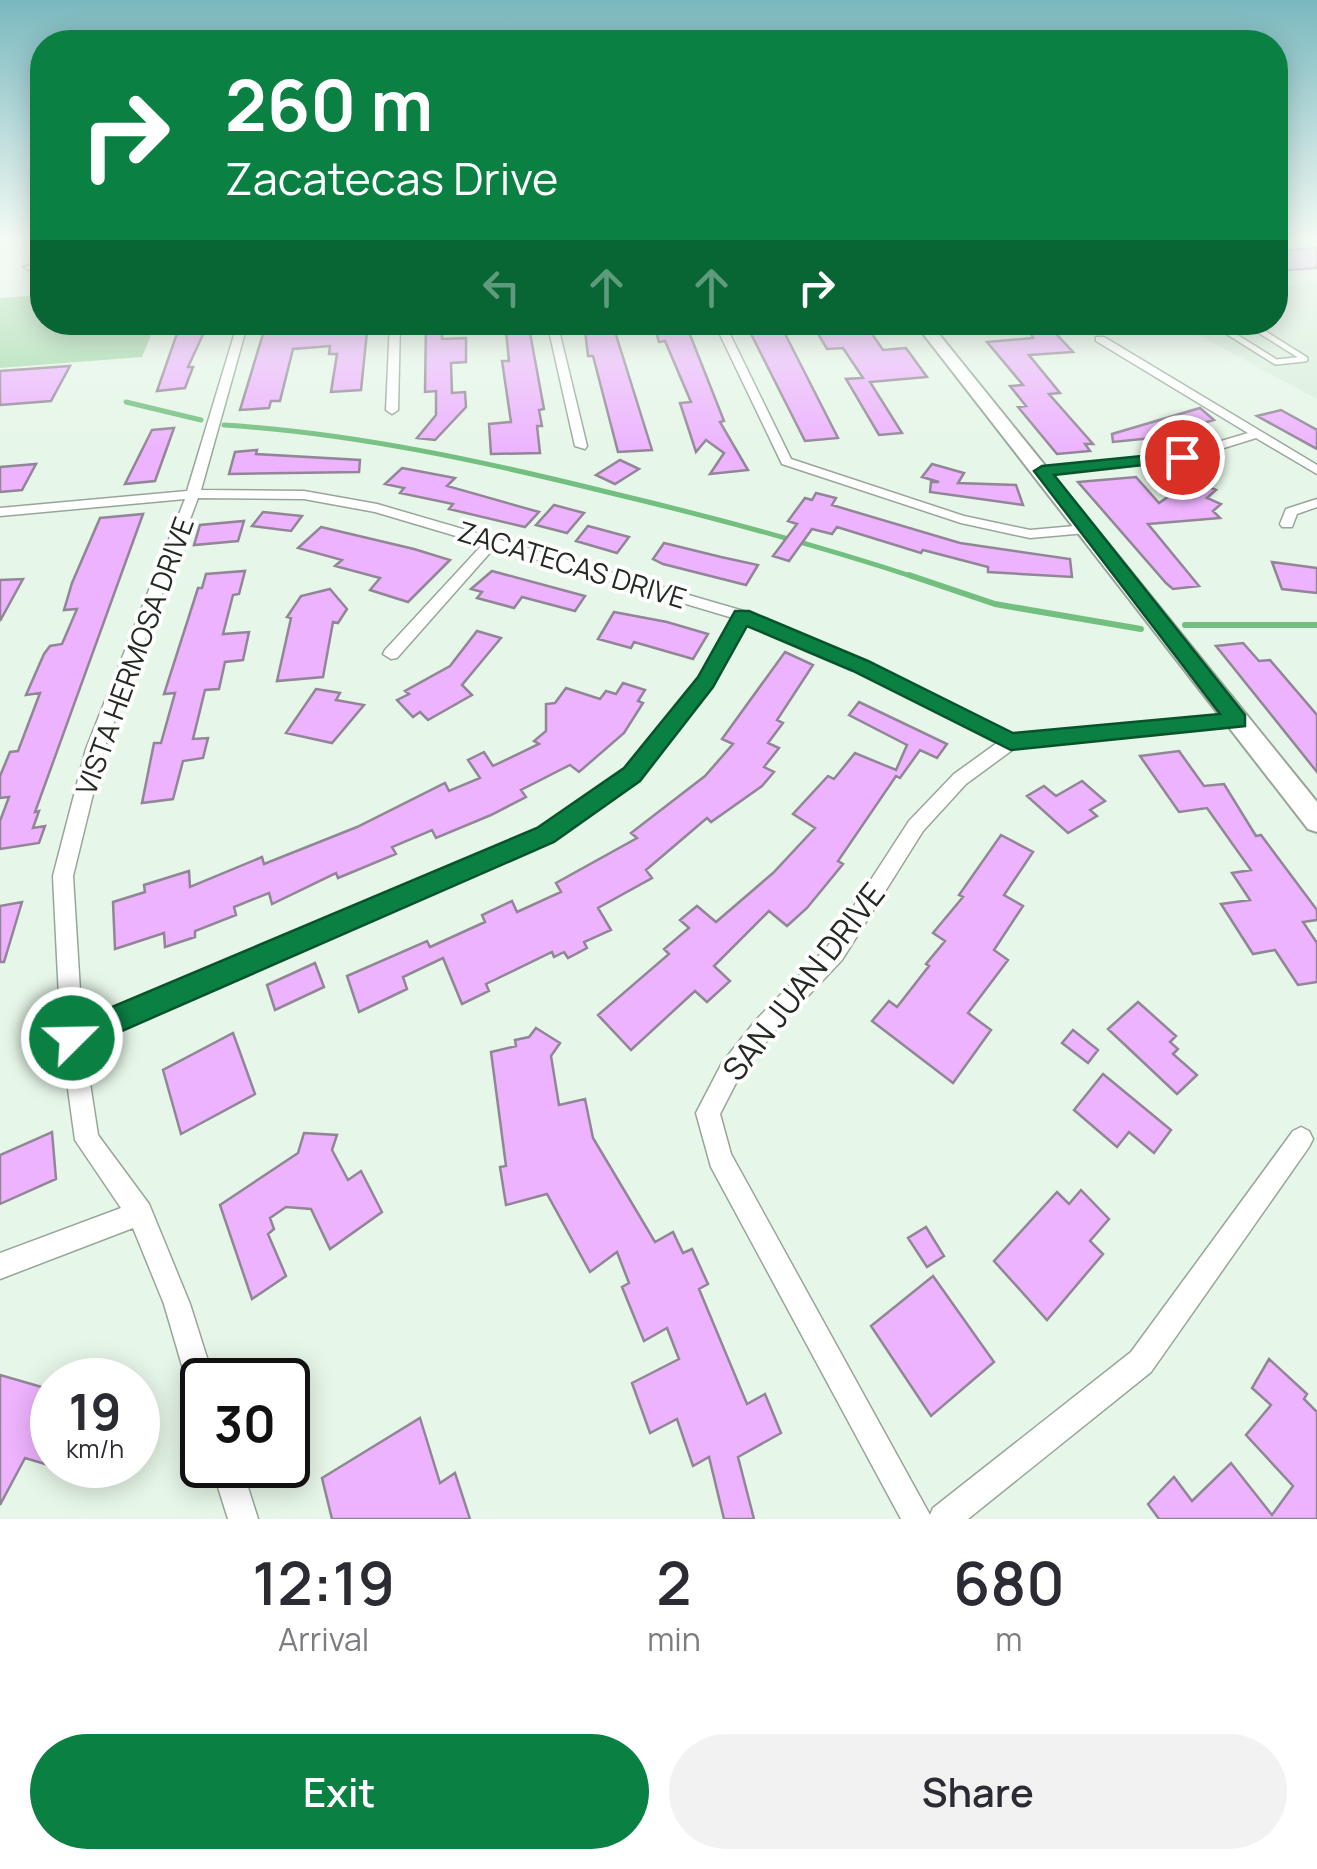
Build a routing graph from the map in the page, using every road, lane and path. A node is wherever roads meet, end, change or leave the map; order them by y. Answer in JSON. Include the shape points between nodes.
{"nodes":[{"id":1,"x":239,"y":335,"type":"edge"},
{"id":2,"x":394,"y":335,"type":"edge"},
{"id":3,"x":555,"y":335,"type":"edge"},
{"id":4,"x":725,"y":335,"type":"edge"},
{"id":5,"x":932,"y":335,"type":"edge"},
{"id":6,"x":1233,"y":335,"type":"edge"},
{"id":7,"x":1267,"y":335,"type":"edge"},
{"id":8,"x":1100,"y":339,"type":"dead end"},
{"id":9,"x":392,"y":410,"type":"dead end"},
{"id":10,"x":1258,"y":434,"type":"junction"},
{"id":11,"x":580,"y":446,"type":"dead end"},
{"id":12,"x":1317,"y":470,"type":"edge"},
{"id":13,"x":1042,"y":471,"type":"junction"},
{"id":14,"x":194,"y":494,"type":"junction"},
{"id":15,"x":1317,"y":502,"type":"edge"},
{"id":16,"x":0,"y":512,"type":"edge"},
{"id":17,"x":1287,"y":524,"type":"dead end"},
{"id":18,"x":1086,"y":528,"type":"junction"},
{"id":19,"x":493,"y":541,"type":"junction"},
{"id":20,"x":742,"y":616,"type":"junction"},
{"id":21,"x":390,"y":654,"type":"dead end"},
{"id":22,"x":1237,"y":720,"type":"junction"},
{"id":23,"x":1011,"y":742,"type":"junction"},
{"id":24,"x":1317,"y":821,"type":"edge"},
{"id":25,"x":72,"y":1038,"type":"junction"},
{"id":26,"x":1301,"y":1139,"type":"dead end"},
{"id":27,"x":140,"y":1213,"type":"junction"},
{"id":28,"x":0,"y":1266,"type":"edge"},
{"id":29,"x":193,"y":1358,"type":"edge"},
{"id":30,"x":233,"y":1488,"type":"edge"},
{"id":31,"x":243,"y":1519,"type":"edge"},
{"id":32,"x":916,"y":1519,"type":"edge"},
{"id":33,"x":944,"y":1519,"type":"edge"}],
"edges":[{"from":1,"to":14,"type":"street","name":"VISTA HERMOSA DRIVE"},
{"from":2,"to":9,"type":"street"},
{"from":3,"to":11,"type":"street"},
{"from":4,"to":18,"type":"street","via":[[786,460],[962,519],[1030,534]]},
{"from":5,"to":13,"type":"main road"},
{"from":6,"to":7,"type":"lane","via":[[1276,362],[1306,359]]},
{"from":8,"to":10,"type":"street"},
{"from":10,"to":12,"type":"street"},
{"from":10,"to":13,"type":"street","via":[[1182,457]]},
{"from":13,"to":18,"type":"main road"},
{"from":14,"to":16,"type":"street","name":"ZACATECAS DRIVE"},
{"from":14,"to":19,"type":"street","name":"ZACATECAS DRIVE","via":[[304,495]]},
{"from":14,"to":25,"type":"street","name":"VISTA HERMOSA DRIVE","via":[[94,750],[63,876]]},
{"from":15,"to":17,"type":"street","via":[[1291,512]]},
{"from":18,"to":22,"type":"main road"},
{"from":19,"to":20,"type":"street","name":"ZACATECAS DRIVE"},
{"from":19,"to":21,"type":"street"},
{"from":20,"to":23,"type":"street","name":"ZACATECAS DRIVE"},
{"from":20,"to":25,"type":"street","via":[[706,682],[632,774],[546,835]]},
{"from":22,"to":23,"type":"street"},
{"from":22,"to":24,"type":"main road"},
{"from":23,"to":32,"type":"street","name":"SAN JUAN DRIVE","via":[[960,779],[916,826],[835,952],[764,1027],[708,1113],[720,1158]]},
{"from":25,"to":27,"type":"street","name":"VISTA HERMOSA DRIVE","via":[[87,1140]]},
{"from":26,"to":33,"type":"street","via":[[1141,1362]]},
{"from":27,"to":28,"type":"street"},
{"from":27,"to":29,"type":"street","name":"VISTA HERMOSA DRIVE"},
{"from":30,"to":31,"type":"street"}]}
